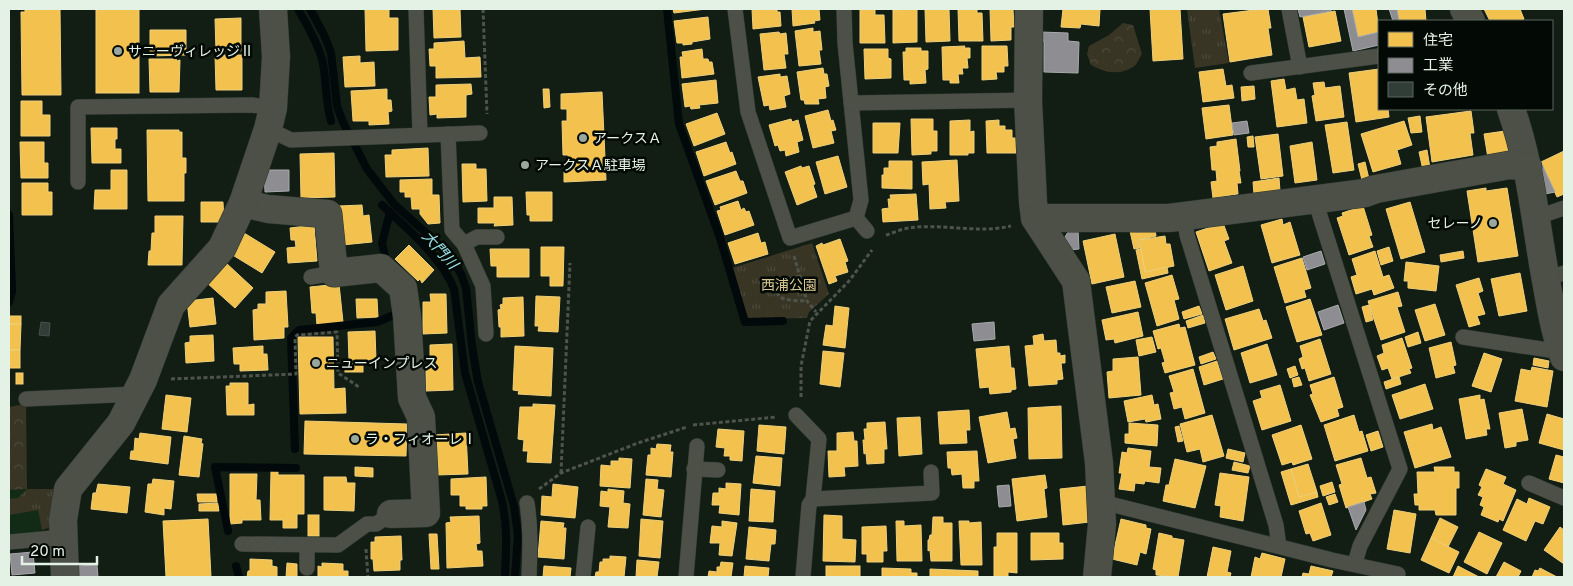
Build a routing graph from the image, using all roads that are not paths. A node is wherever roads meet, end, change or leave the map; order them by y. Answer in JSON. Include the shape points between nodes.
{"nodes":[{"id":1,"x":273,"y":9,"type":"edge"},
{"id":2,"x":735,"y":9,"type":"edge"},
{"id":3,"x":844,"y":9,"type":"edge"},
{"id":4,"x":1030,"y":9,"type":"edge"},
{"id":5,"x":1289,"y":9,"type":"edge"},
{"id":6,"x":416,"y":10,"type":"edge"},
{"id":7,"x":1378,"y":56,"type":"edge"},
{"id":8,"x":1300,"y":67,"type":"junction"},
{"id":9,"x":1251,"y":73,"type":"dead end"},
{"id":10,"x":1028,"y":100,"type":"junction"},
{"id":11,"x":851,"y":103,"type":"junction"},
{"id":12,"x":1511,"y":110,"type":"edge"},
{"id":13,"x":270,"y":119,"type":"junction"},
{"id":14,"x":480,"y":133,"type":"road end"},
{"id":15,"x":448,"y":134,"type":"junction"},
{"id":16,"x":420,"y":135,"type":"junction"},
{"id":17,"x":1528,"y":167,"type":"junction"},
{"id":18,"x":78,"y":182,"type":"dead end"},
{"id":19,"x":1315,"y":200,"type":"junction"},
{"id":20,"x":243,"y":203,"type":"junction"},
{"id":21,"x":1564,"y":208,"type":"edge"},
{"id":22,"x":1184,"y":216,"type":"junction"},
{"id":23,"x":856,"y":218,"type":"junction"},
{"id":24,"x":1035,"y":218,"type":"junction"},
{"id":25,"x":1535,"y":218,"type":"junction"},
{"id":26,"x":867,"y":231,"type":"dead end"},
{"id":27,"x":497,"y":237,"type":"dead end"},
{"id":28,"x":464,"y":244,"type":"junction"},
{"id":29,"x":1555,"y":276,"type":"edge"},
{"id":30,"x":486,"y":334,"type":"dead end"},
{"id":31,"x":1463,"y":337,"type":"dead end"},
{"id":32,"x":1563,"y":355,"type":"edge"},
{"id":33,"x":139,"y":387,"type":"junction"},
{"id":34,"x":26,"y":398,"type":"dead end"},
{"id":35,"x":796,"y":415,"type":"road end"},
{"id":36,"x":697,"y":446,"type":"dead end"},
{"id":37,"x":694,"y":469,"type":"junction"},
{"id":38,"x":718,"y":470,"type":"dead end"},
{"id":39,"x":931,"y":472,"type":"dead end"},
{"id":40,"x":1529,"y":483,"type":"dead end"},
{"id":41,"x":1564,"y":498,"type":"edge"},
{"id":42,"x":813,"y":499,"type":"junction"},
{"id":43,"x":1102,"y":502,"type":"junction"},
{"id":44,"x":527,"y":503,"type":"road end"},
{"id":45,"x":391,"y":514,"type":"joint"},
{"id":46,"x":588,"y":527,"type":"dead end"},
{"id":47,"x":63,"y":537,"type":"junction"},
{"id":48,"x":9,"y":542,"type":"edge"},
{"id":49,"x":242,"y":544,"type":"dead end"},
{"id":50,"x":307,"y":545,"type":"junction"},
{"id":51,"x":1279,"y":546,"type":"junction"},
{"id":52,"x":1355,"y":563,"type":"junction"},
{"id":53,"x":307,"y":568,"type":"dead end"},
{"id":54,"x":1398,"y":574,"type":"dead end"},
{"id":55,"x":65,"y":577,"type":"edge"},
{"id":56,"x":529,"y":577,"type":"edge"},
{"id":57,"x":583,"y":577,"type":"edge"},
{"id":58,"x":686,"y":577,"type":"edge"},
{"id":59,"x":803,"y":577,"type":"edge"},
{"id":60,"x":1097,"y":577,"type":"edge"}],
"edges":[{"from":1,"to":13,"type":"street","via":[[276,57]]},
{"from":2,"to":23,"type":"lane","via":[[748,112],[790,238]]},
{"from":3,"to":11,"type":"lane"},
{"from":4,"to":10,"type":"street"},
{"from":5,"to":8,"type":"lane"},
{"from":6,"to":16,"type":"lane"},
{"from":7,"to":8,"type":"lane"},
{"from":8,"to":9,"type":"lane"},
{"from":10,"to":11,"type":"lane"},
{"from":10,"to":24,"type":"street"},
{"from":11,"to":23,"type":"lane","via":[[861,200]]},
{"from":12,"to":17,"type":"street"},
{"from":13,"to":16,"type":"lane","via":[[291,140]]},
{"from":13,"to":18,"type":"lane","via":[[252,105],[78,107]]},
{"from":13,"to":20,"type":"street"},
{"from":14,"to":15,"type":"lane"},
{"from":15,"to":16,"type":"lane"},
{"from":15,"to":28,"type":"lane","via":[[452,230]]},
{"from":17,"to":19,"type":"street","via":[[1510,165]]},
{"from":17,"to":25,"type":"street"},
{"from":19,"to":22,"type":"street"},
{"from":19,"to":52,"type":"lane","via":[[1400,469],[1360,546]]},
{"from":20,"to":33,"type":"street","via":[[222,248],[171,305]]},
{"from":20,"to":45,"type":"street","via":[[268,209],[328,214],[323,275],[381,268],[403,288],[408,316],[412,398],[421,417],[426,513]]},
{"from":21,"to":25,"type":"lane"},
{"from":22,"to":24,"type":"street"},
{"from":22,"to":51,"type":"lane","via":[[1187,235],[1276,525]]},
{"from":23,"to":26,"type":"lane"},
{"from":24,"to":43,"type":"street","via":[[1076,280]]},
{"from":25,"to":29,"type":"street"},
{"from":27,"to":28,"type":"lane","via":[[477,237]]},
{"from":28,"to":30,"type":"lane","via":[[483,286]]},
{"from":29,"to":32,"type":"street","via":[[1550,304]]},
{"from":31,"to":32,"type":"lane"},
{"from":33,"to":34,"type":"lane"},
{"from":33,"to":47,"type":"street","via":[[121,423],[68,489]]},
{"from":35,"to":42,"type":"lane","via":[[819,439]]},
{"from":36,"to":37,"type":"lane"},
{"from":37,"to":38,"type":"lane"},
{"from":37,"to":58,"type":"lane"},
{"from":39,"to":42,"type":"lane","via":[[932,493]]},
{"from":40,"to":41,"type":"lane"},
{"from":42,"to":59,"type":"lane","via":[[809,505]]},
{"from":43,"to":51,"type":"lane"},
{"from":43,"to":60,"type":"street"},
{"from":44,"to":56,"type":"lane"},
{"from":45,"to":50,"type":"lane","via":[[376,524],[367,524],[338,546]]},
{"from":46,"to":57,"type":"lane"},
{"from":47,"to":48,"type":"lane"},
{"from":47,"to":55,"type":"street"},
{"from":49,"to":50,"type":"lane"},
{"from":50,"to":53,"type":"lane"},
{"from":51,"to":52,"type":"lane"},
{"from":52,"to":54,"type":"lane"}]}
